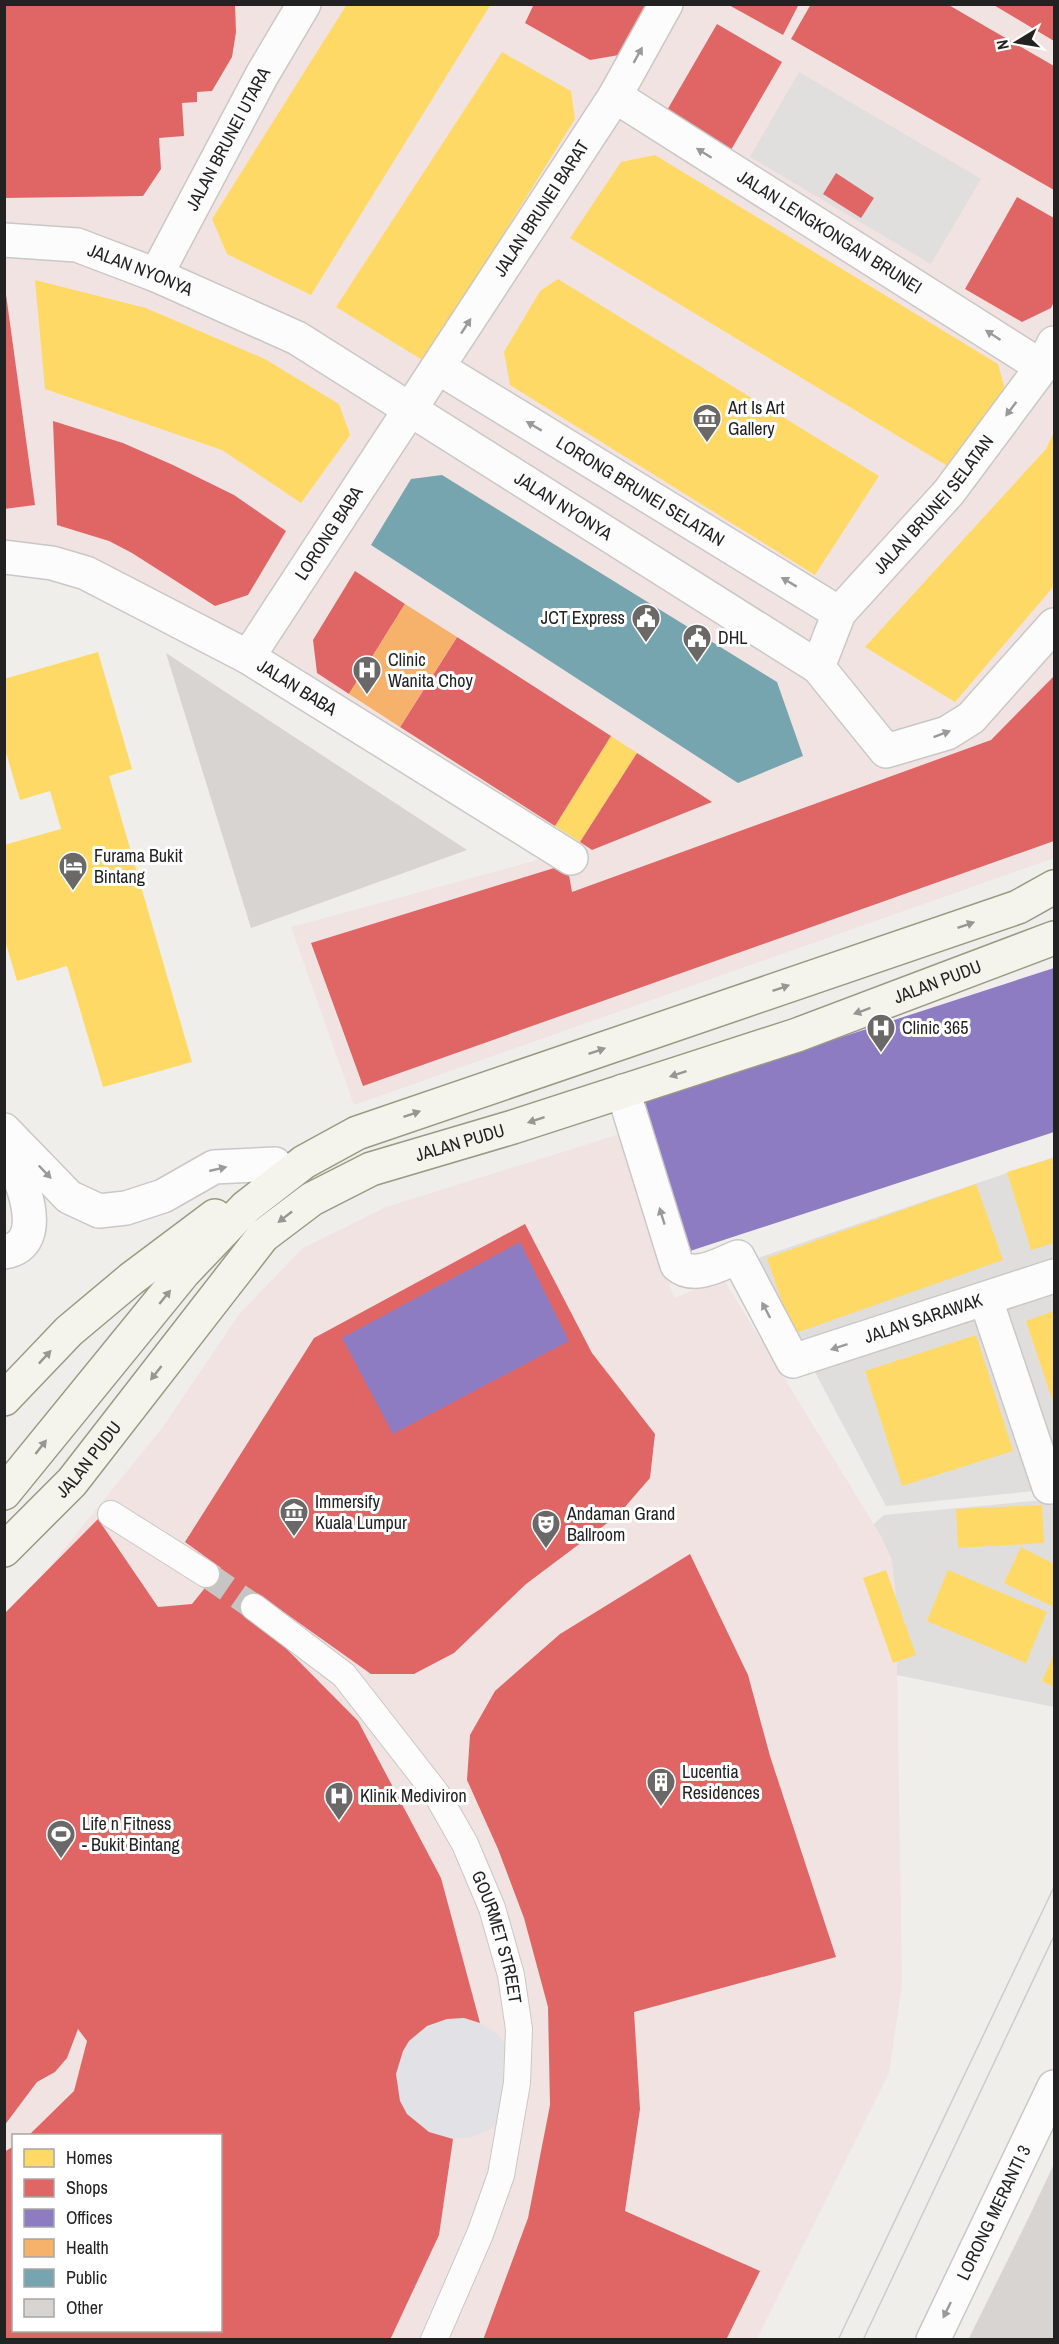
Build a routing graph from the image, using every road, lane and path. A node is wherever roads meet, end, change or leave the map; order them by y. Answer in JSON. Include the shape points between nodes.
{"nodes":[{"id":1,"x":304,"y":4,"type":"edge"},
{"id":2,"x":666,"y":4,"type":"edge"},
{"id":3,"x":615,"y":96,"type":"junction"},
{"id":4,"x":4,"y":240,"type":"edge"},
{"id":5,"x":156,"y":275,"type":"junction"},
{"id":6,"x":1048,"y":355,"type":"edge"},
{"id":7,"x":439,"y":368,"type":"junction"},
{"id":8,"x":408,"y":408,"type":"junction"},
{"id":9,"x":4,"y":557,"type":"edge"},
{"id":10,"x":839,"y":613,"type":"junction"},
{"id":11,"x":1054,"y":625,"type":"edge"},
{"id":12,"x":248,"y":657,"type":"junction"},
{"id":13,"x":818,"y":667,"type":"junction"},
{"id":14,"x":571,"y":858,"type":"dead end"},
{"id":15,"x":1054,"y":887,"type":"edge"},
{"id":16,"x":1054,"y":938,"type":"edge"},
{"id":17,"x":623,"y":1091,"type":"junction"},
{"id":18,"x":4,"y":1130,"type":"edge"},
{"id":19,"x":357,"y":1133,"type":"junction"},
{"id":20,"x":4,"y":1141,"type":"edge"},
{"id":21,"x":275,"y":1164,"type":"junction"},
{"id":22,"x":4,"y":1252,"type":"edge"},
{"id":23,"x":1054,"y":1276,"type":"edge"},
{"id":24,"x":986,"y":1300,"type":"junction"},
{"id":25,"x":4,"y":1399,"type":"edge"},
{"id":26,"x":72,"y":1482,"type":"junction"},
{"id":27,"x":1049,"y":1487,"type":"dead end"},
{"id":28,"x":4,"y":1493,"type":"edge"},
{"id":29,"x":111,"y":1514,"type":"dead end"},
{"id":30,"x":4,"y":1550,"type":"edge"},
{"id":31,"x":4,"y":1573,"type":"edge"},
{"id":32,"x":206,"y":1574,"type":"tunnel mouth"},
{"id":33,"x":254,"y":1608,"type":"tunnel mouth"},
{"id":34,"x":1054,"y":2087,"type":"edge"},
{"id":35,"x":434,"y":2340,"type":"edge"},
{"id":36,"x":933,"y":2340,"type":"edge"}],
"edges":[{"from":1,"to":5,"type":"street","name":"JALAN BRUNEI UTARA"},
{"from":3,"to":2,"type":"street","name":"JALAN BRUNEI BARAT","one_way":true},
{"from":6,"to":3,"type":"street","name":"JALAN LENGKONGAN BRUNEI","one_way":true},
{"from":7,"to":3,"type":"street","name":"JALAN BRUNEI BARAT","one_way":true},
{"from":4,"to":5,"type":"street","name":"JALAN NYONYA","via":[[77,245]]},
{"from":5,"to":8,"type":"street","name":"JALAN NYONYA","via":[[297,338]]},
{"from":6,"to":10,"type":"street","name":"JALAN BRUNEI SELATAN","one_way":true,"via":[[949,492]]},
{"from":7,"to":8,"type":"street","name":"JALAN BRUNEI BARAT"},
{"from":10,"to":7,"type":"street","name":"LORONG BRUNEI SELATAN","one_way":true},
{"from":8,"to":12,"type":"street","name":"LORONG BABA"},
{"from":8,"to":13,"type":"street","name":"JALAN NYONYA"},
{"from":9,"to":12,"type":"street","name":"JALAN BABA","via":[[51,563],[86,573]]},
{"from":10,"to":13,"type":"street","name":"JALAN BRUNEI SELATAN"},
{"from":13,"to":11,"type":"street","name":"JALAN NYONYA","one_way":true,"via":[[886,751],[947,733],[971,718]]},
{"from":12,"to":14,"type":"street","name":"JALAN BABA"},
{"from":19,"to":15,"type":"main road","one_way":true,"via":[[1018,907]]},
{"from":16,"to":17,"type":"main road","name":"JALAN PUDU","one_way":true,"via":[[797,1035]]},
{"from":24,"to":17,"type":"street","name":"JALAN SARAWAK","one_way":true,"via":[[793,1361],[738,1257],[696,1272],[677,1265]]},
{"from":17,"to":26,"type":"main road","name":"JALAN PUDU","one_way":true,"via":[[371,1169],[334,1185],[295,1209],[258,1242]]},
{"from":18,"to":21,"type":"street","one_way":true,"via":[[69,1197],[99,1211],[126,1208],[164,1196],[214,1167]]},
{"from":19,"to":21,"type":"main road"},
{"from":28,"to":19,"type":"main road","one_way":true,"via":[[184,1272],[246,1207],[304,1162]]},
{"from":20,"to":22,"type":"street","via":[[32,1217],[26,1238],[14,1251]]},
{"from":25,"to":21,"type":"main road","one_way":true,"via":[[69,1331],[201,1228]]},
{"from":23,"to":24,"type":"street","name":"JALAN SARAWAK"},
{"from":24,"to":27,"type":"street"},
{"from":26,"to":30,"type":"main road","name":"JALAN PUDU"},
{"from":26,"to":31,"type":"main road","via":[[42,1530]]},
{"from":29,"to":32,"type":"street"},
{"from":33,"to":35,"type":"street","name":"GOURMET STREET","via":[[344,1675],[436,1792],[465,1844],[492,1908],[511,1976],[519,2029],[517,2083],[501,2175]]},
{"from":34,"to":36,"type":"street","name":"LORONG MERANTI 3","one_way":true}]}
